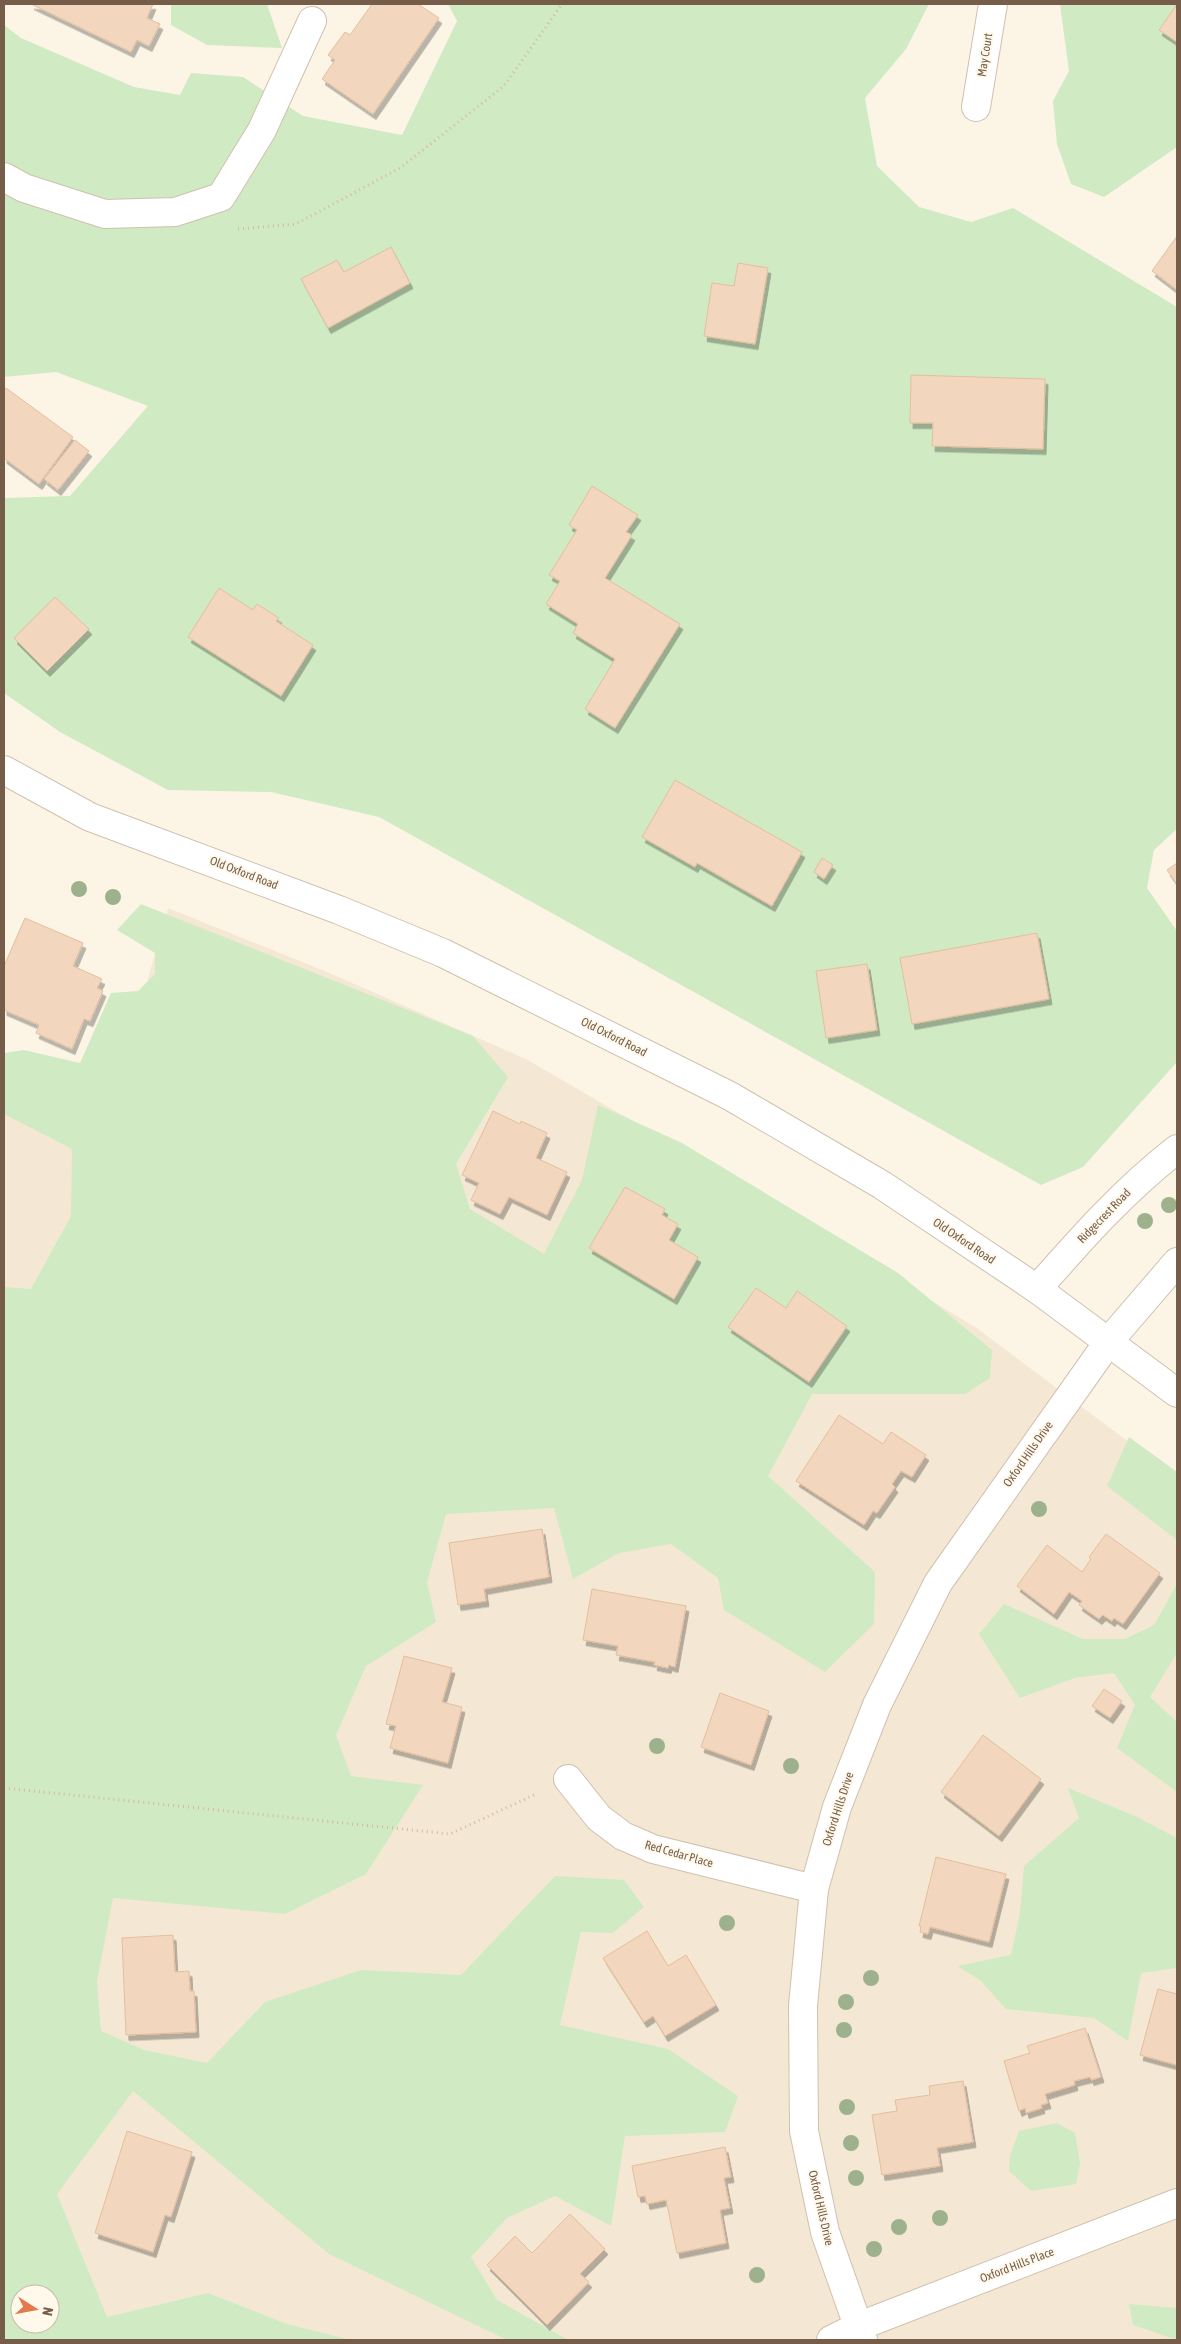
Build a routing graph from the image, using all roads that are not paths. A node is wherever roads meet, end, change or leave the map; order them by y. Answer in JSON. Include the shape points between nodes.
{"nodes":[{"id":1,"x":994,"y":4,"type":"edge"},
{"id":2,"x":312,"y":21,"type":"dead end"},
{"id":3,"x":976,"y":107,"type":"dead end"},
{"id":4,"x":4,"y":177,"type":"edge"},
{"id":5,"x":4,"y":770,"type":"edge"},
{"id":6,"x":1177,"y":1149,"type":"edge"},
{"id":7,"x":1177,"y":1262,"type":"edge"},
{"id":8,"x":1037,"y":1289,"type":"junction"},
{"id":9,"x":1109,"y":1341,"type":"junction"},
{"id":10,"x":1177,"y":1393,"type":"edge"},
{"id":11,"x":568,"y":1779,"type":"road end"},
{"id":12,"x":814,"y":1889,"type":"junction"},
{"id":13,"x":1177,"y":2203,"type":"edge"},
{"id":14,"x":860,"y":2334,"type":"edge"},
{"id":15,"x":831,"y":2340,"type":"edge"}],
"edges":[{"from":1,"to":3,"type":"street","name":"May Court"},
{"from":2,"to":4,"type":"street","via":[[262,130],[221,197],[175,212],[105,214],[24,188]]},
{"from":5,"to":8,"type":"street","name":"Old Oxford Road","via":[[90,816],[331,906],[442,953],[688,1074],[882,1186]]},
{"from":6,"to":8,"type":"street","name":"Ridgecrest Road","via":[[1147,1172],[1095,1223]]},
{"from":7,"to":9,"type":"street"},
{"from":8,"to":9,"type":"street","name":"Old Oxford Road"},
{"from":9,"to":10,"type":"street","name":"Old Oxford Road"},
{"from":9,"to":12,"type":"street","name":"Oxford Hills Drive","via":[[938,1582],[876,1705],[837,1807]]},
{"from":11,"to":12,"type":"street","name":"Red Cedar Place","via":[[599,1818],[623,1836],[653,1849]]},
{"from":12,"to":14,"type":"street","name":"Oxford Hills Drive","via":[[804,2006],[804,2131],[825,2232]]},
{"from":13,"to":14,"type":"street","name":"Oxford Hills Place"},
{"from":14,"to":15,"type":"street","name":"Oxford Hills Place"}]}
